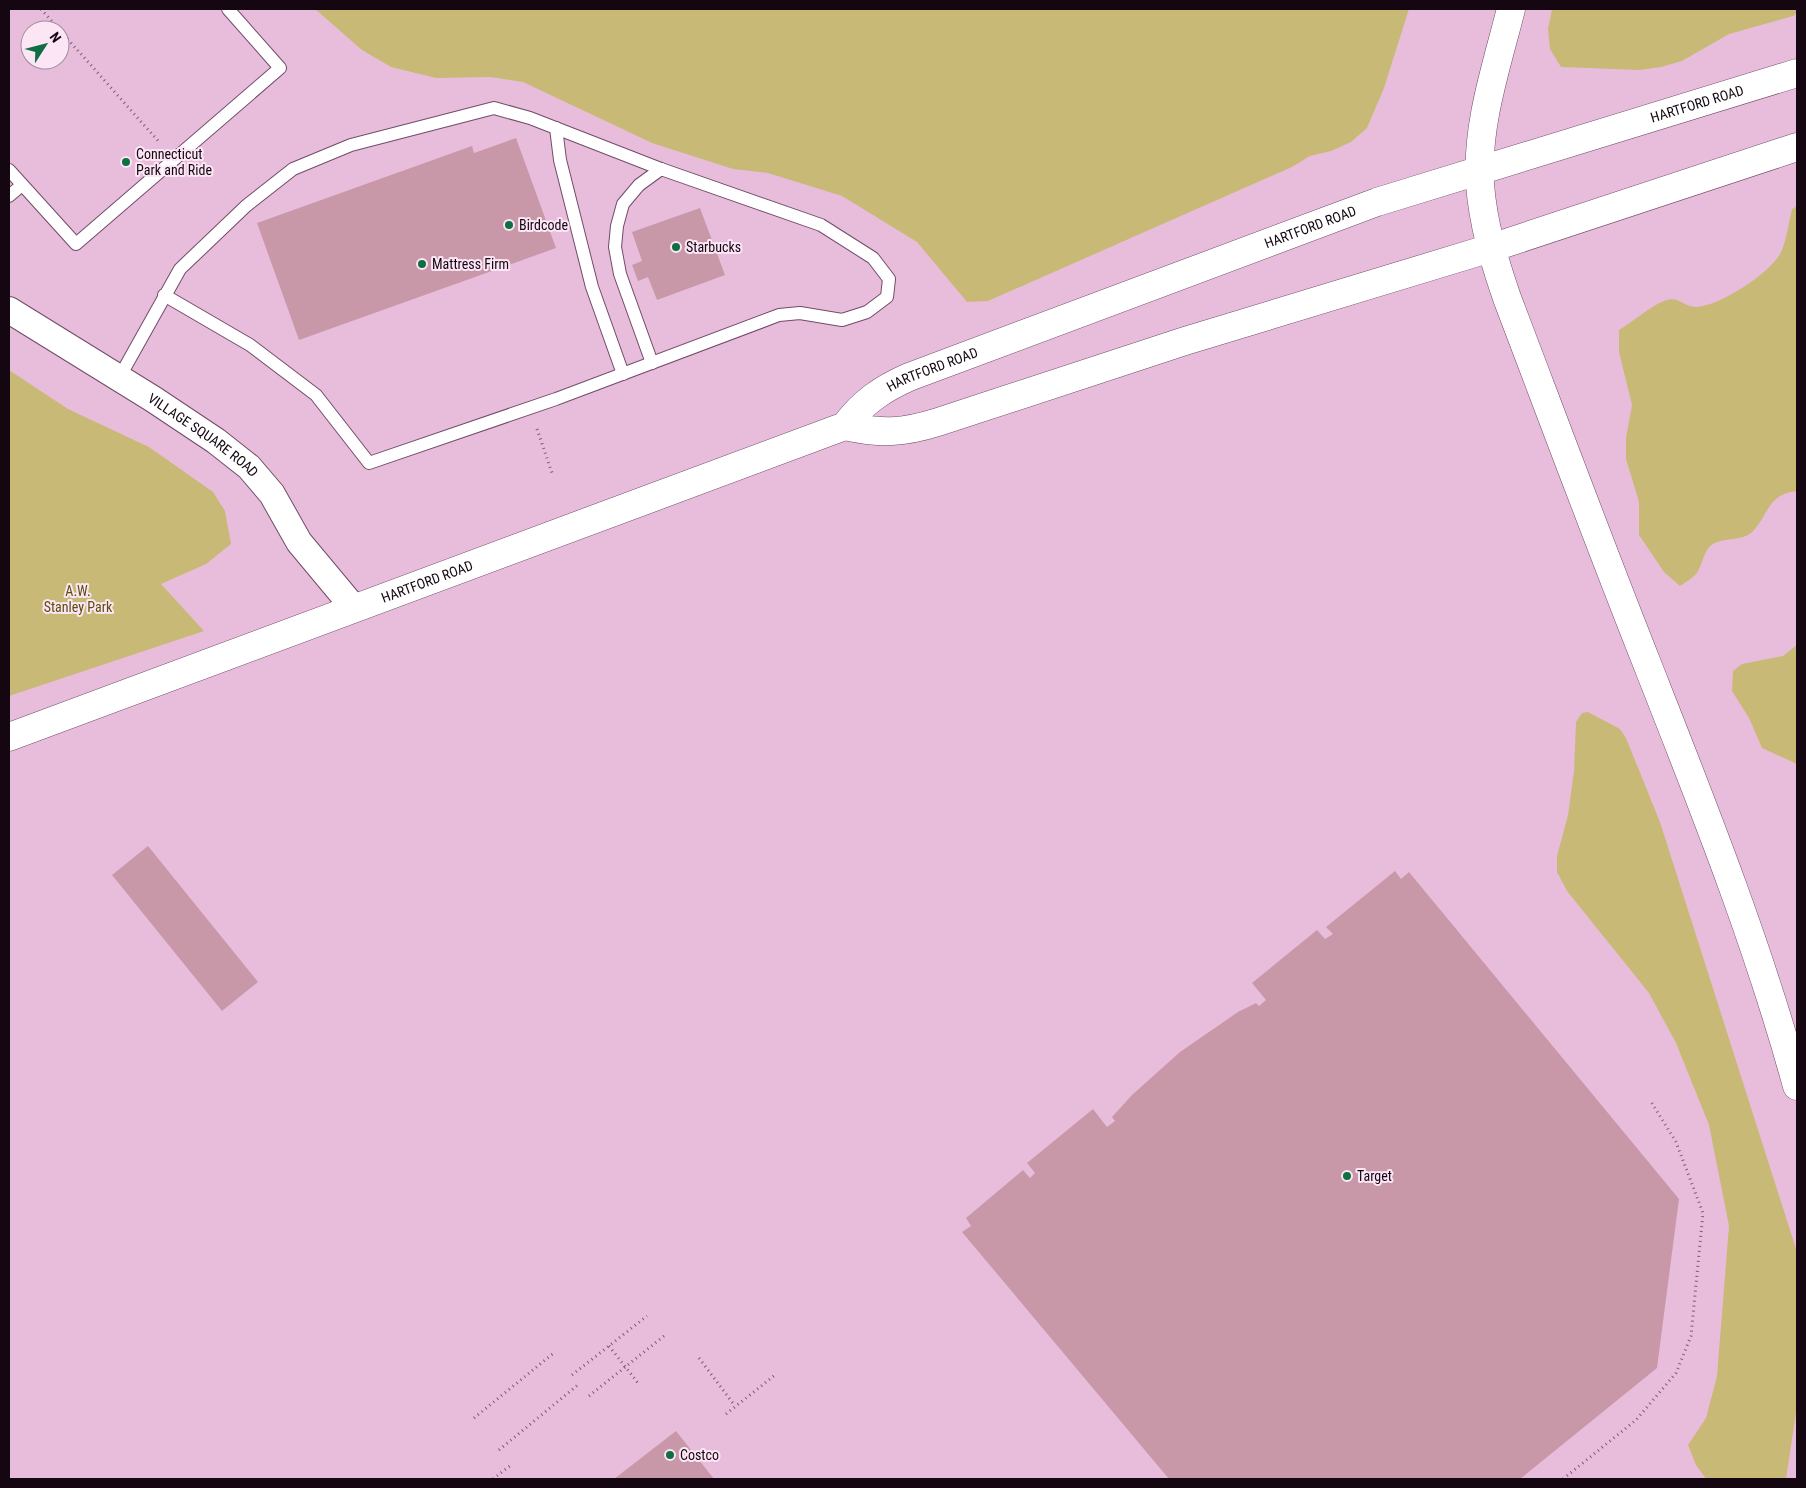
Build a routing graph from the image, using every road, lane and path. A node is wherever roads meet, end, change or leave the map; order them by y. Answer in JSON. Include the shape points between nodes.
{"nodes":[{"id":1,"x":41,"y":9,"type":"edge"},
{"id":2,"x":228,"y":9,"type":"edge"},
{"id":3,"x":1511,"y":9,"type":"edge"},
{"id":4,"x":1797,"y":73,"type":"edge"},
{"id":5,"x":556,"y":128,"type":"junction"},
{"id":6,"x":1797,"y":147,"type":"edge"},
{"id":7,"x":174,"y":159,"type":"junction"},
{"id":8,"x":9,"y":170,"type":"edge"},
{"id":9,"x":661,"y":170,"type":"junction"},
{"id":10,"x":1480,"y":170,"type":"junction"},
{"id":11,"x":22,"y":184,"type":"junction"},
{"id":12,"x":9,"y":196,"type":"edge"},
{"id":13,"x":1491,"y":248,"type":"junction"},
{"id":14,"x":164,"y":295,"type":"junction"},
{"id":15,"x":9,"y":310,"type":"edge"},
{"id":16,"x":652,"y":363,"type":"junction"},
{"id":17,"x":623,"y":374,"type":"junction"},
{"id":18,"x":119,"y":378,"type":"junction"},
{"id":19,"x":527,"y":409,"type":"junction"},
{"id":20,"x":845,"y":426,"type":"junction"},
{"id":21,"x":552,"y":473,"type":"dead end"},
{"id":22,"x":354,"y":608,"type":"junction"},
{"id":23,"x":9,"y":737,"type":"edge"},
{"id":24,"x":1797,"y":1086,"type":"edge"},
{"id":25,"x":1650,"y":1100,"type":"dead end"},
{"id":26,"x":648,"y":1316,"type":"dead end"},
{"id":27,"x":664,"y":1336,"type":"dead end"},
{"id":28,"x":609,"y":1346,"type":"junction"},
{"id":29,"x":555,"y":1352,"type":"dead end"},
{"id":30,"x":699,"y":1358,"type":"dead end"},
{"id":31,"x":625,"y":1367,"type":"junction"},
{"id":32,"x":572,"y":1375,"type":"dead end"},
{"id":33,"x":775,"y":1375,"type":"dead end"},
{"id":34,"x":638,"y":1383,"type":"dead end"},
{"id":35,"x":579,"y":1384,"type":"dead end"},
{"id":36,"x":590,"y":1396,"type":"dead end"},
{"id":37,"x":735,"y":1406,"type":"junction"},
{"id":38,"x":726,"y":1414,"type":"dead end"},
{"id":39,"x":474,"y":1418,"type":"dead end"},
{"id":40,"x":499,"y":1450,"type":"dead end"},
{"id":41,"x":511,"y":1465,"type":"dead end"},
{"id":42,"x":493,"y":1479,"type":"edge"},
{"id":43,"x":1563,"y":1479,"type":"edge"}],
"edges":[{"from":1,"to":7,"type":"path"},
{"from":2,"to":7,"type":"lane","via":[[280,68]]},
{"from":3,"to":10,"type":"main road","via":[[1486,111]]},
{"from":4,"to":10,"type":"main road","name":"HARTFORD ROAD"},
{"from":5,"to":9,"type":"lane"},
{"from":5,"to":14,"type":"lane","via":[[494,108],[351,146],[293,169],[246,206],[180,269]]},
{"from":5,"to":17,"type":"lane","via":[[560,160],[592,287]]},
{"from":6,"to":13,"type":"main road"},
{"from":7,"to":11,"type":"lane","via":[[76,244]]},
{"from":8,"to":11,"type":"lane"},
{"from":9,"to":16,"type":"lane","via":[[639,185],[623,204],[615,247],[620,274]]},
{"from":9,"to":16,"type":"lane","via":[[821,225],[873,258],[889,279],[887,298],[868,312],[842,320],[800,313],[779,315]]},
{"from":10,"to":13,"type":"main road","via":[[1483,211]]},
{"from":10,"to":20,"type":"main road","name":"HARTFORD ROAD","via":[[1356,209],[909,377],[871,398]]},
{"from":11,"to":12,"type":"lane"},
{"from":13,"to":20,"type":"main road","via":[[1185,341],[923,427],[879,432]]},
{"from":13,"to":24,"type":"main road","via":[[1507,298],[1737,896]]},
{"from":14,"to":18,"type":"lane"},
{"from":14,"to":19,"type":"lane","via":[[250,345],[316,395],[369,463]]},
{"from":15,"to":18,"type":"street","name":"VILLAGE SQUARE ROAD"},
{"from":16,"to":17,"type":"lane"},
{"from":17,"to":19,"type":"lane"},
{"from":18,"to":22,"type":"street","name":"VILLAGE SQUARE ROAD","via":[[216,441],[249,468],[272,494],[299,542]]},
{"from":19,"to":21,"type":"path"},
{"from":20,"to":22,"type":"main road","name":"HARTFORD ROAD"},
{"from":22,"to":23,"type":"main road","name":"HARTFORD ROAD"},
{"from":25,"to":43,"type":"path","via":[[1676,1142],[1703,1213],[1691,1336],[1676,1373],[1636,1420]]},
{"from":26,"to":28,"type":"path"},
{"from":27,"to":31,"type":"path"},
{"from":28,"to":31,"type":"path"},
{"from":28,"to":32,"type":"path"},
{"from":29,"to":39,"type":"path"},
{"from":30,"to":37,"type":"path"},
{"from":31,"to":34,"type":"path"},
{"from":31,"to":36,"type":"path"},
{"from":33,"to":37,"type":"path"},
{"from":35,"to":40,"type":"path"},
{"from":37,"to":38,"type":"path"},
{"from":41,"to":42,"type":"path"}]}
